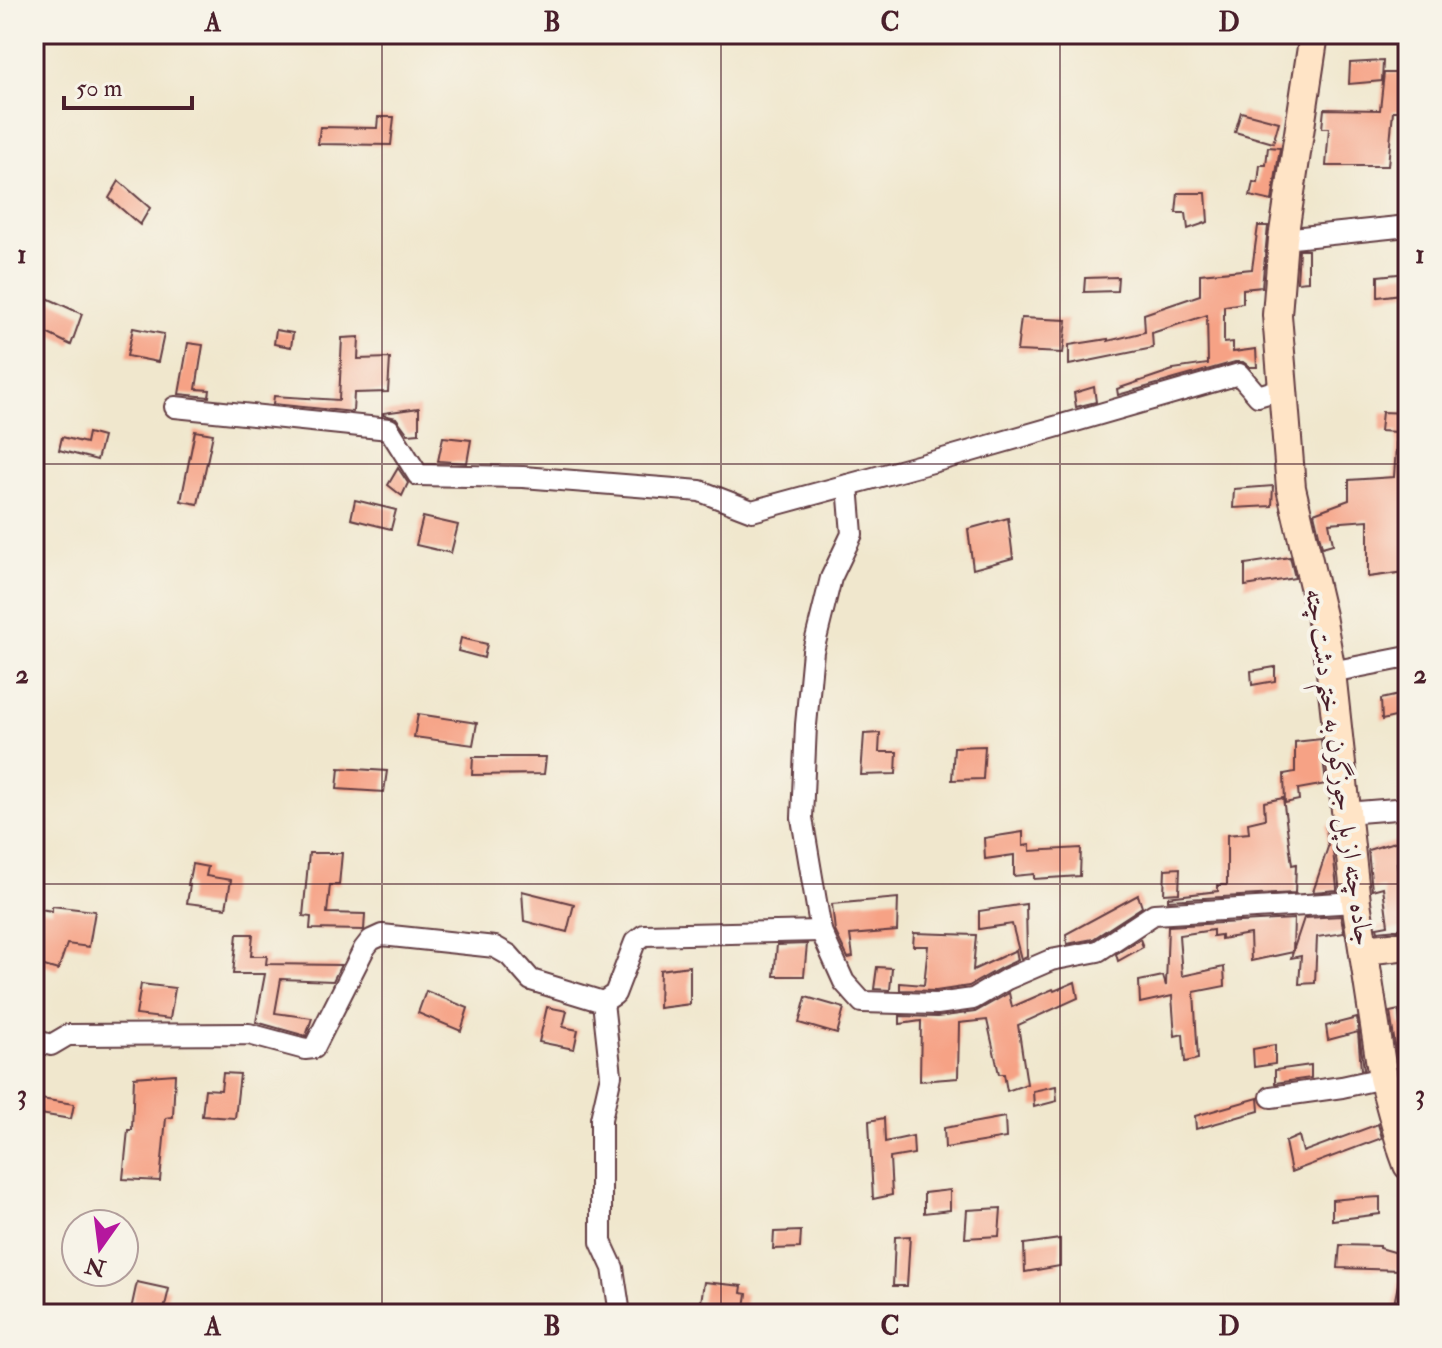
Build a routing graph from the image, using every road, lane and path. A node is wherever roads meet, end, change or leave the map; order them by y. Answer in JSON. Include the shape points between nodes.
{"nodes":[{"id":1,"x":1314,"y":34,"type":"edge"},
{"id":2,"x":1408,"y":226,"type":"edge"},
{"id":3,"x":1283,"y":239,"type":"junction"},
{"id":4,"x":1284,"y":388,"type":"junction"},
{"id":5,"x":175,"y":407,"type":"dead end"},
{"id":6,"x":848,"y":485,"type":"junction"},
{"id":7,"x":1408,"y":657,"type":"edge"},
{"id":8,"x":1331,"y":672,"type":"junction"},
{"id":9,"x":1408,"y":808,"type":"edge"},
{"id":10,"x":1346,"y":813,"type":"junction"},
{"id":11,"x":1356,"y":902,"type":"junction"},
{"id":12,"x":821,"y":931,"type":"junction"},
{"id":13,"x":1408,"y":945,"type":"edge"},
{"id":14,"x":1365,"y":950,"type":"junction"},
{"id":15,"x":603,"y":1002,"type":"junction"},
{"id":16,"x":34,"y":1040,"type":"edge"},
{"id":17,"x":1383,"y":1078,"type":"junction"},
{"id":18,"x":1271,"y":1097,"type":"dead end"},
{"id":19,"x":1408,"y":1165,"type":"edge"},
{"id":20,"x":620,"y":1314,"type":"edge"}],
"edges":[{"from":1,"to":3,"type":"street","name":"جاده چته از پل جوزگون به ختم دشت چته"},
{"from":2,"to":3,"type":"street"},
{"from":3,"to":4,"type":"street","name":"جاده چته از پل جوزگون به ختم دشت چته","via":[[1277,315]]},
{"from":4,"to":6,"type":"street","via":[[1258,396],[1239,374]]},
{"from":4,"to":8,"type":"street","name":"جاده چته از پل جوزگون به ختم دشت چته","via":[[1291,488]]},
{"from":5,"to":6,"type":"street","via":[[389,429],[418,475],[700,491],[752,511]]},
{"from":6,"to":12,"type":"street","via":[[852,534],[831,578],[813,651],[806,725],[802,818]]},
{"from":7,"to":8,"type":"street"},
{"from":8,"to":10,"type":"street","name":"جاده چته از پل جوزگون به ختم دشت چته"},
{"from":9,"to":10,"type":"street"},
{"from":10,"to":11,"type":"street","name":"جاده چته از پل جوزگون به ختم دشت چته"},
{"from":11,"to":12,"type":"street","via":[[1154,914],[1098,951],[1051,960],[973,999],[937,1004],[862,1002],[844,982]]},
{"from":11,"to":14,"type":"street","name":"جاده چته از پل جوزگون به ختم دشت چته"},
{"from":12,"to":15,"type":"street","via":[[644,935],[635,942],[615,994]]},
{"from":13,"to":14,"type":"street"},
{"from":14,"to":17,"type":"street","name":"جاده چته از پل جوزگون به ختم دشت چته"},
{"from":15,"to":16,"type":"street","via":[[531,980],[495,947],[382,935],[364,949],[314,1048],[249,1034],[68,1035],[51,1045]]},
{"from":15,"to":20,"type":"street","via":[[611,1075],[601,1119],[601,1242],[613,1268]]},
{"from":17,"to":18,"type":"street"},
{"from":17,"to":19,"type":"street","name":"جاده چته از پل جوزگون به ختم دشت چته"}]}
